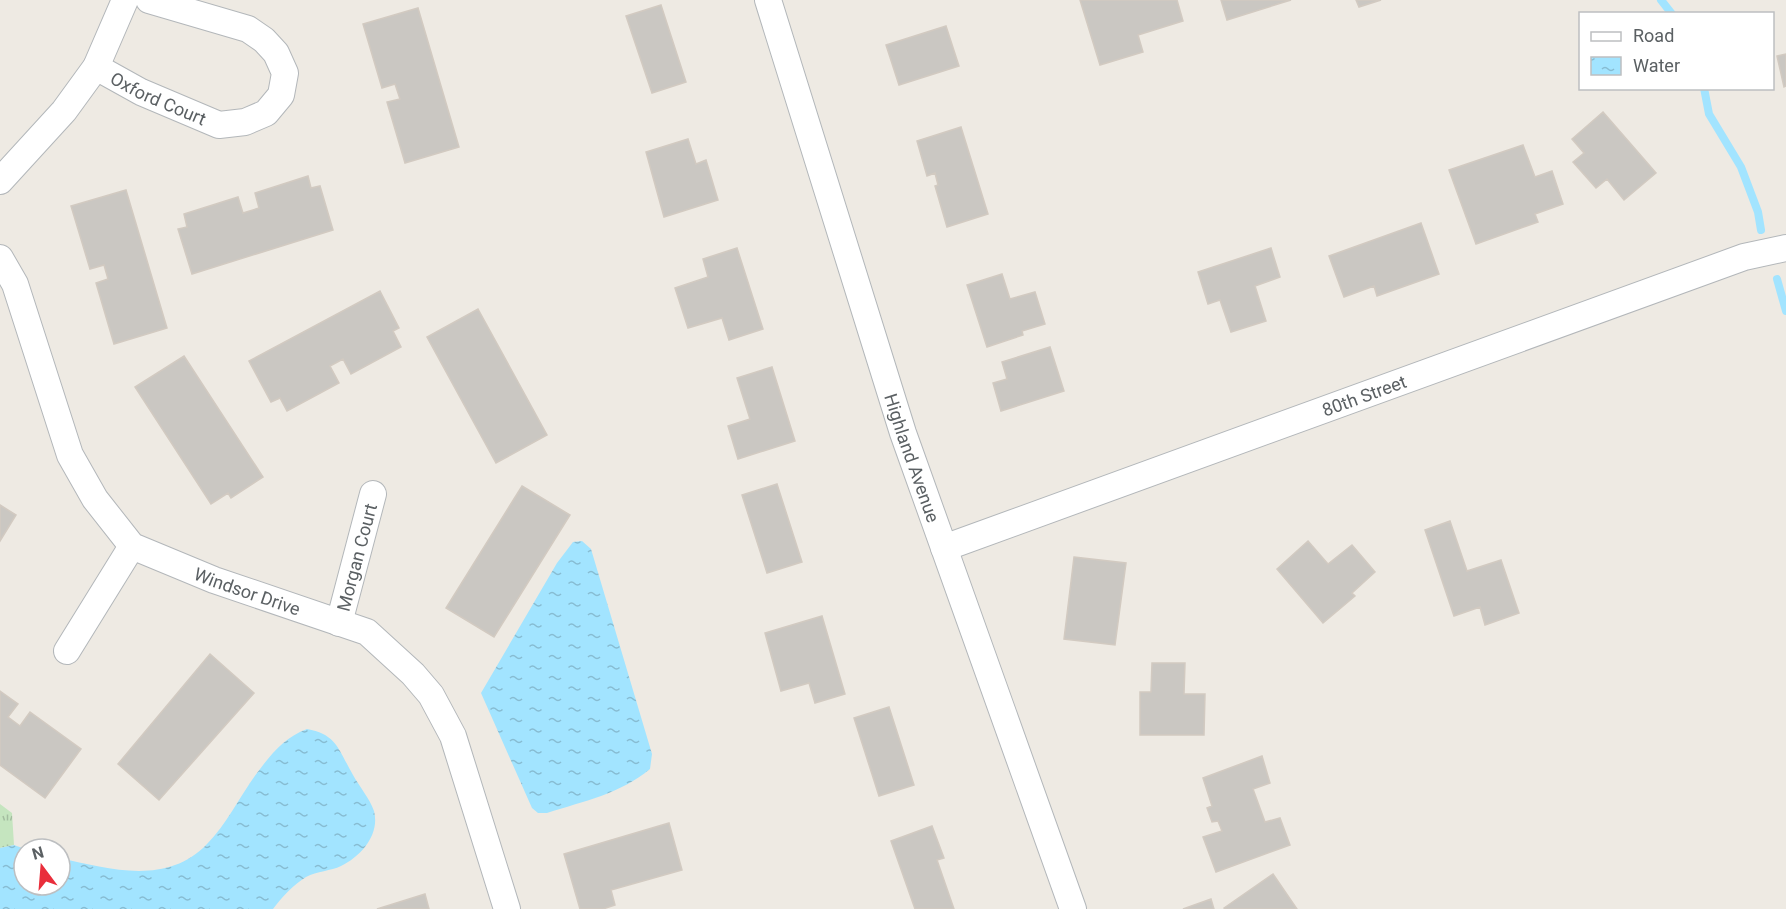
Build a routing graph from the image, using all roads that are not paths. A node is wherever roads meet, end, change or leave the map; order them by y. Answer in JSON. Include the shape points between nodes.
{"nodes":[{"id":1,"x":124,"y":0,"type":"edge"},
{"id":2,"x":149,"y":0,"type":"edge"},
{"id":3,"x":768,"y":0,"type":"edge"},
{"id":4,"x":96,"y":67,"type":"junction"},
{"id":5,"x":0,"y":181,"type":"edge"},
{"id":6,"x":1786,"y":248,"type":"edge"},
{"id":7,"x":0,"y":258,"type":"edge"},
{"id":8,"x":373,"y":494,"type":"dead end"},
{"id":9,"x":132,"y":546,"type":"junction"},
{"id":10,"x":944,"y":548,"type":"junction"},
{"id":11,"x":339,"y":622,"type":"junction"},
{"id":12,"x":67,"y":651,"type":"dead end"},
{"id":13,"x":507,"y":909,"type":"edge"},
{"id":14,"x":1072,"y":909,"type":"edge"}],
"edges":[{"from":1,"to":4,"type":"street"},
{"from":2,"to":4,"type":"street","name":"Oxford Court","via":[[248,29],[264,40],[276,53],[285,73],[281,95],[266,113],[245,122],[219,125],[141,92]]},
{"from":3,"to":10,"type":"street","name":"Highland Avenue","via":[[903,433]]},
{"from":4,"to":5,"type":"street","via":[[64,111]]},
{"from":6,"to":10,"type":"street","name":"80th Street","via":[[1744,257]]},
{"from":7,"to":9,"type":"street","via":[[15,284],[70,455],[84,483]]},
{"from":8,"to":11,"type":"street","name":"Morgan Court"},
{"from":9,"to":11,"type":"street","name":"Windsor Drive","via":[[214,580]]},
{"from":9,"to":12,"type":"street"},
{"from":10,"to":14,"type":"street","name":"Highland Avenue"},
{"from":11,"to":13,"type":"street","name":"Windsor Drive","via":[[367,632],[413,674],[442,714],[453,736]]}]}
